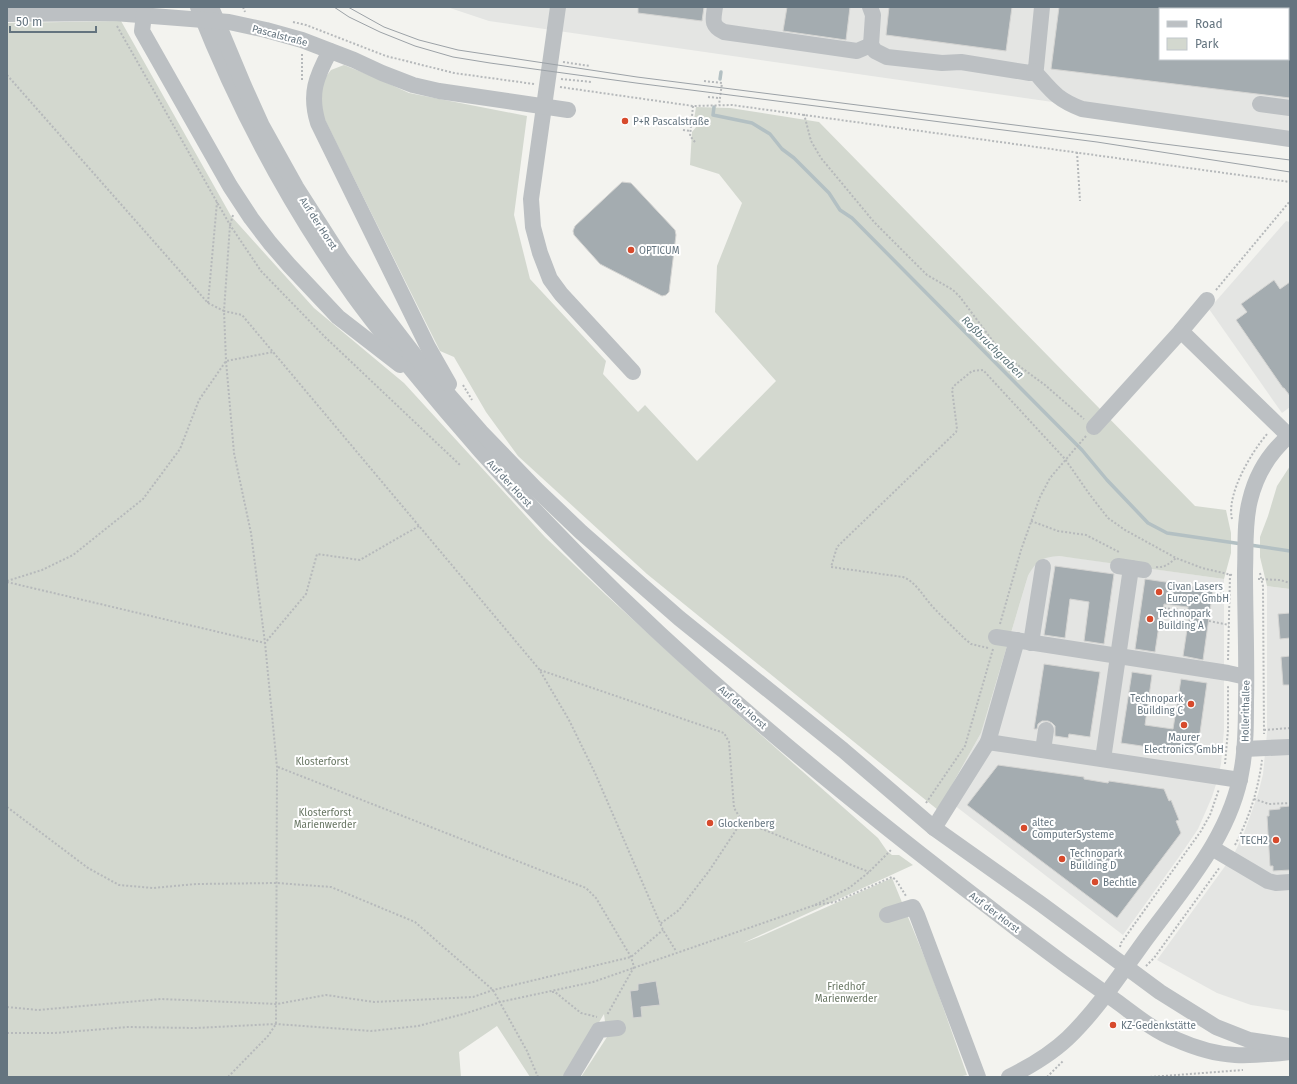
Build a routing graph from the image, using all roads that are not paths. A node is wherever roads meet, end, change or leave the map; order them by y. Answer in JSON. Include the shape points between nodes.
{"nodes":[{"id":1,"x":198,"y":7,"type":"edge"},
{"id":2,"x":211,"y":7,"type":"edge"},
{"id":3,"x":558,"y":7,"type":"edge"},
{"id":4,"x":714,"y":7,"type":"edge"},
{"id":5,"x":870,"y":7,"type":"edge"},
{"id":6,"x":1042,"y":7,"type":"edge"},
{"id":7,"x":113,"y":10,"type":"edge"},
{"id":8,"x":7,"y":14,"type":"edge"},
{"id":9,"x":144,"y":15,"type":"junction"},
{"id":10,"x":217,"y":38,"type":"junction"},
{"id":11,"x":871,"y":45,"type":"junction"},
{"id":12,"x":330,"y":51,"type":"junction"},
{"id":13,"x":1034,"y":71,"type":"junction"},
{"id":14,"x":1260,"y":104,"type":"dead end"},
{"id":15,"x":543,"y":106,"type":"junction"},
{"id":16,"x":1290,"y":108,"type":"edge"},
{"id":17,"x":568,"y":110,"type":"dead end"},
{"id":18,"x":1290,"y":139,"type":"edge"},
{"id":19,"x":321,"y":299,"type":"junction"},
{"id":20,"x":356,"y":299,"type":"junction"},
{"id":21,"x":1207,"y":300,"type":"road end"},
{"id":22,"x":1181,"y":331,"type":"junction"},
{"id":23,"x":633,"y":372,"type":"dead end"},
{"id":24,"x":419,"y":379,"type":"junction"},
{"id":25,"x":1094,"y":427,"type":"road end"},
{"id":26,"x":481,"y":432,"type":"junction"},
{"id":27,"x":1289,"y":435,"type":"edge"},
{"id":28,"x":1134,"y":565,"type":"road end"},
{"id":29,"x":1043,"y":567,"type":"dead end"},
{"id":30,"x":1024,"y":641,"type":"junction"},
{"id":31,"x":994,"y":643,"type":"road end"},
{"id":32,"x":1119,"y":656,"type":"junction"},
{"id":33,"x":1246,"y":677,"type":"junction"},
{"id":34,"x":1046,"y":730,"type":"dead end"},
{"id":35,"x":988,"y":742,"type":"junction"},
{"id":36,"x":1290,"y":747,"type":"edge"},
{"id":37,"x":1043,"y":750,"type":"junction"},
{"id":38,"x":1244,"y":750,"type":"junction"},
{"id":39,"x":1103,"y":759,"type":"junction"},
{"id":40,"x":1240,"y":780,"type":"junction"},
{"id":41,"x":934,"y":828,"type":"junction"},
{"id":42,"x":1212,"y":848,"type":"junction"},
{"id":43,"x":1290,"y":882,"type":"edge"},
{"id":44,"x":888,"y":915,"type":"dead end"},
{"id":45,"x":1126,"y":967,"type":"junction"},
{"id":46,"x":1106,"y":994,"type":"junction"},
{"id":47,"x":618,"y":1028,"type":"dead end"},
{"id":48,"x":1290,"y":1046,"type":"edge"},
{"id":49,"x":1290,"y":1052,"type":"edge"},
{"id":50,"x":571,"y":1077,"type":"edge"},
{"id":51,"x":978,"y":1077,"type":"edge"},
{"id":52,"x":1009,"y":1077,"type":"edge"}],
"edges":[{"from":1,"to":10,"type":"street","name":"Auf der Horst"},
{"from":2,"to":10,"type":"street","name":"Auf der Horst"},
{"from":3,"to":15,"type":"street"},
{"from":4,"to":11,"type":"street","via":[[713,22],[724,32],[857,51]]},
{"from":5,"to":11,"type":"street","via":[[873,15]]},
{"from":6,"to":13,"type":"street"},
{"from":7,"to":8,"type":"street","name":"Pascalstraße"},
{"from":7,"to":9,"type":"street","name":"Pascalstraße"},
{"from":9,"to":12,"type":"street","name":"Pascalstraße","via":[[229,22],[302,40]]},
{"from":9,"to":19,"type":"street","name":"Auf der Horst","via":[[142,31],[230,186],[270,243]]},
{"from":10,"to":20,"type":"street","name":"Auf der Horst","via":[[245,116],[283,188]]},
{"from":10,"to":26,"type":"street","name":"Auf der Horst","via":[[296,187],[342,259],[420,362]]},
{"from":11,"to":13,"type":"street","via":[[875,51],[887,57],[942,63],[961,62],[1030,73]]},
{"from":12,"to":15,"type":"street","name":"Pascalstraße","via":[[414,85]]},
{"from":12,"to":26,"type":"street","name":"Auf der Horst","via":[[315,84],[313,100],[318,123],[428,347]]},
{"from":13,"to":18,"type":"street","via":[[1055,95],[1066,103],[1082,109]]},
{"from":14,"to":16,"type":"street"},
{"from":15,"to":17,"type":"street","name":"Pascalstraße"},
{"from":15,"to":23,"type":"street","via":[[531,199],[540,253],[550,280]]},
{"from":19,"to":20,"type":"street","name":"Auf der Horst","via":[[342,311],[347,311],[353,308]]},
{"from":19,"to":24,"type":"street","name":"Auf der Horst","via":[[338,317]]},
{"from":20,"to":24,"type":"street","name":"Auf der Horst"},
{"from":21,"to":22,"type":"street"},
{"from":22,"to":25,"type":"street"},
{"from":22,"to":27,"type":"street"},
{"from":24,"to":46,"type":"street","name":"Auf der Horst","via":[[525,500],[664,638],[821,774],[889,829],[1021,932]]},
{"from":26,"to":41,"type":"street","name":"Auf der Horst","via":[[541,494],[626,573],[843,750]]},
{"from":27,"to":33,"type":"street","name":"Hollerithallee","via":[[1270,457],[1257,478],[1247,513]]},
{"from":28,"to":32,"type":"street"},
{"from":29,"to":30,"type":"street"},
{"from":30,"to":31,"type":"street"},
{"from":30,"to":32,"type":"street"},
{"from":30,"to":35,"type":"street"},
{"from":32,"to":33,"type":"street"},
{"from":32,"to":39,"type":"street"},
{"from":33,"to":38,"type":"street","name":"Hollerithallee"},
{"from":34,"to":37,"type":"street"},
{"from":35,"to":37,"type":"street"},
{"from":35,"to":41,"type":"street"},
{"from":36,"to":38,"type":"street"},
{"from":37,"to":39,"type":"street"},
{"from":38,"to":40,"type":"street","name":"Hollerithallee"},
{"from":39,"to":40,"type":"street"},
{"from":40,"to":42,"type":"street","name":"Hollerithallee","via":[[1225,823]]},
{"from":41,"to":45,"type":"street","name":"Auf der Horst"},
{"from":42,"to":43,"type":"street","via":[[1268,881]]},
{"from":42,"to":45,"type":"street","name":"Hollerithallee"},
{"from":44,"to":51,"type":"street","via":[[913,907]]},
{"from":45,"to":46,"type":"street","name":"Hollerithallee"},
{"from":45,"to":48,"type":"street","name":"Auf der Horst","via":[[1216,1027],[1249,1040]]},
{"from":46,"to":49,"type":"street","name":"Auf der Horst","via":[[1174,1039],[1232,1055]]},
{"from":46,"to":52,"type":"street","name":"Hollerithallee","via":[[1088,1017],[1050,1054]]},
{"from":47,"to":50,"type":"street","via":[[601,1026]]}]}
